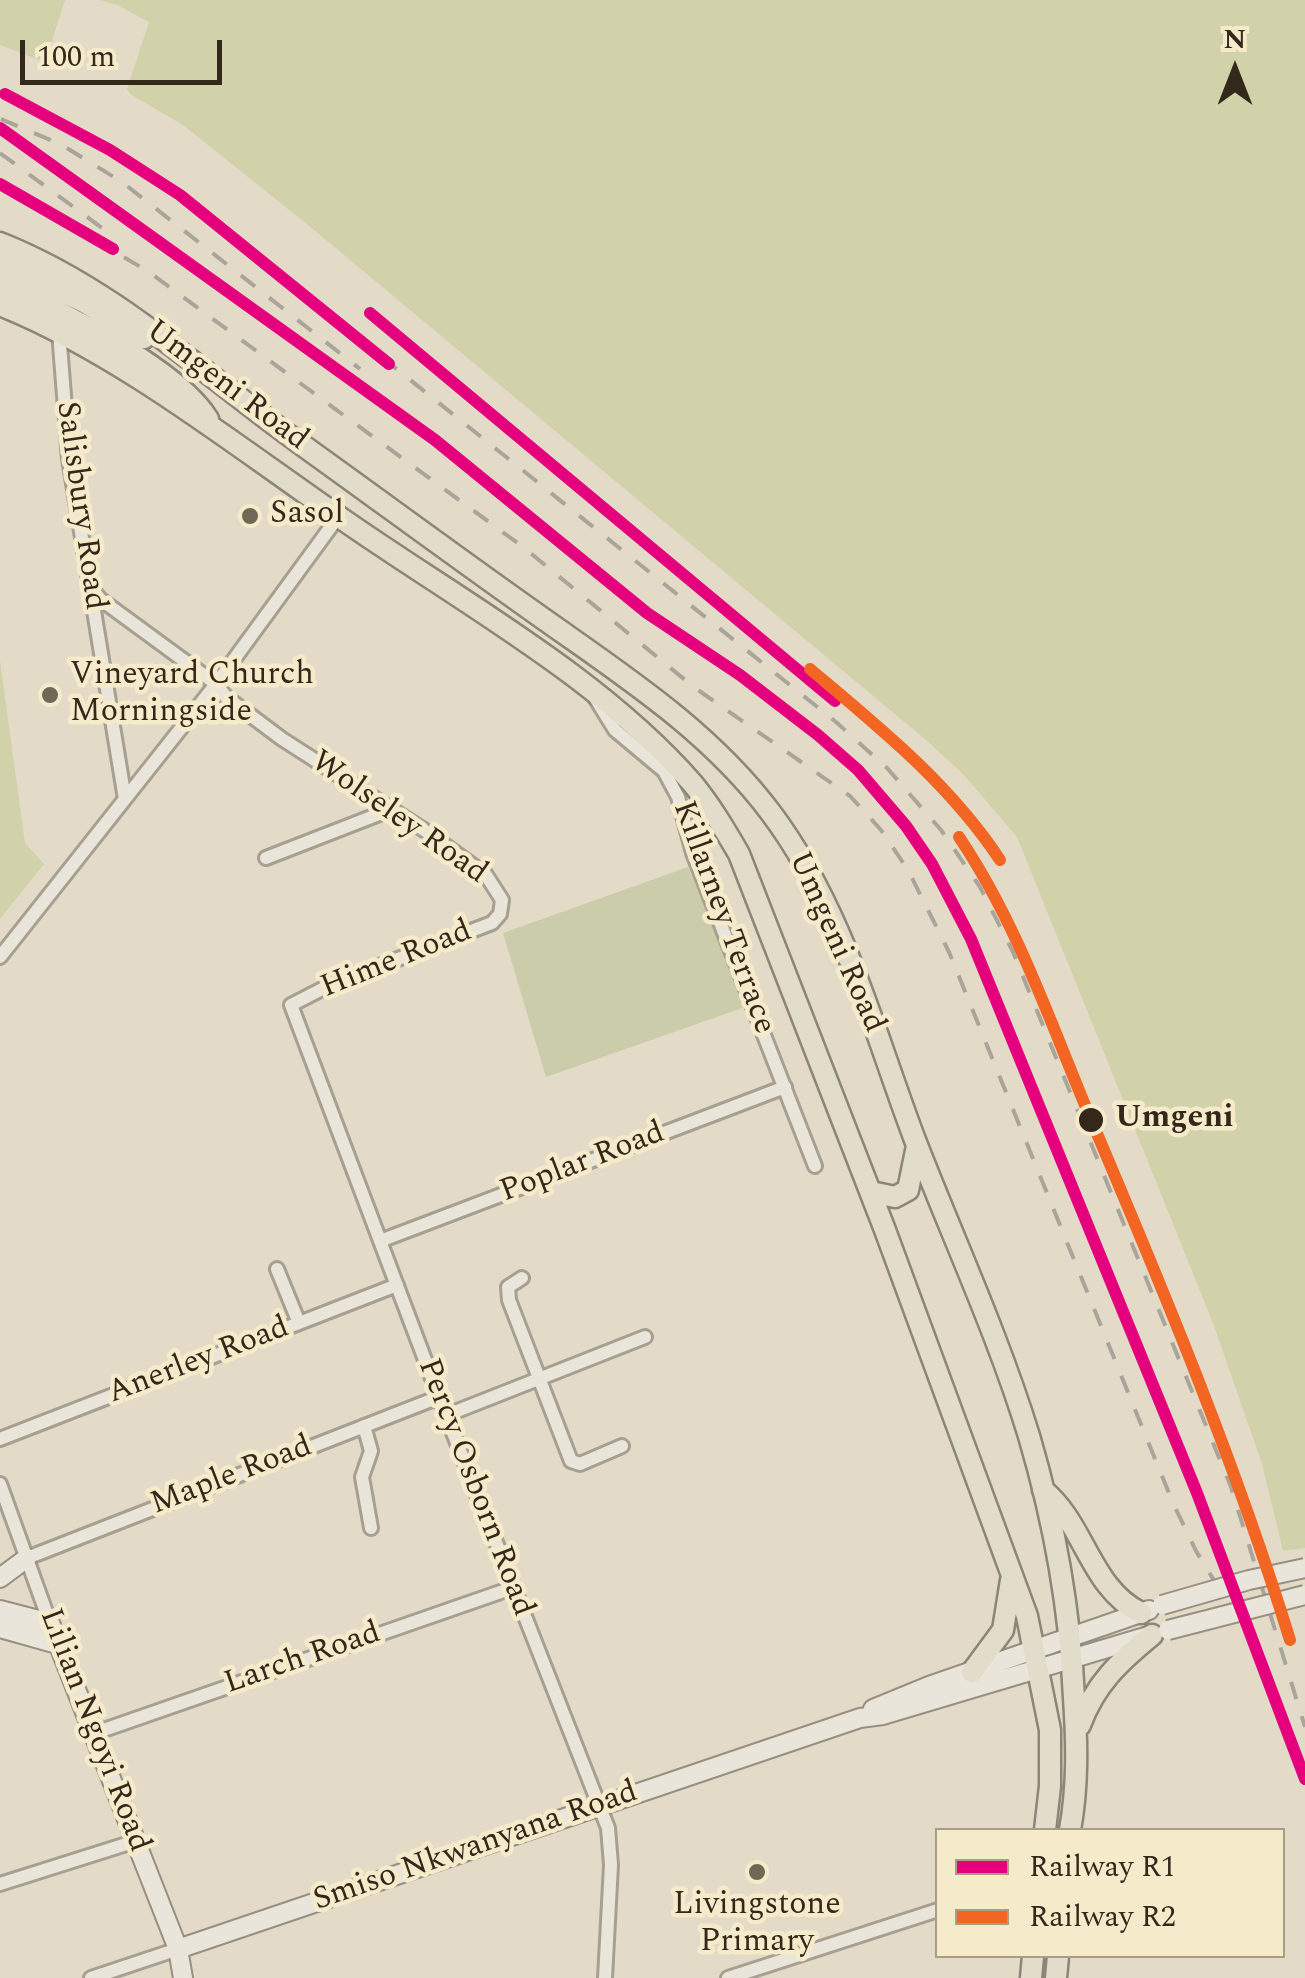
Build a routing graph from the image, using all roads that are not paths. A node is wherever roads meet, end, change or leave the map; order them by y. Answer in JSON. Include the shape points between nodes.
{"nodes":[{"id":1,"x":0,"y":243,"type":"edge"},
{"id":2,"x":0,"y":263,"type":"edge"},
{"id":3,"x":0,"y":284,"type":"edge"},
{"id":4,"x":0,"y":305,"type":"edge"},
{"id":5,"x":59,"y":332,"type":"junction"},
{"id":6,"x":214,"y":381,"type":"junction"},
{"id":7,"x":214,"y":429,"type":"junction"},
{"id":8,"x":338,"y":517,"type":"junction"},
{"id":9,"x":89,"y":586,"type":"junction"},
{"id":10,"x":216,"y":684,"type":"junction"},
{"id":11,"x":593,"y":694,"type":"junction"},
{"id":12,"x":125,"y":799,"type":"junction"},
{"id":13,"x":392,"y":810,"type":"junction"},
{"id":14,"x":266,"y":858,"type":"dead end"},
{"id":15,"x":500,"y":914,"type":"joint"},
{"id":16,"x":0,"y":957,"type":"edge"},
{"id":17,"x":292,"y":1005,"type":"joint"},
{"id":18,"x":785,"y":1087,"type":"junction"},
{"id":19,"x":917,"y":1144,"type":"junction"},
{"id":20,"x":816,"y":1166,"type":"dead end"},
{"id":21,"x":870,"y":1192,"type":"junction"},
{"id":22,"x":380,"y":1242,"type":"junction"},
{"id":23,"x":277,"y":1269,"type":"dead end"},
{"id":24,"x":522,"y":1278,"type":"dead end"},
{"id":25,"x":398,"y":1285,"type":"junction"},
{"id":26,"x":300,"y":1324,"type":"junction"},
{"id":27,"x":645,"y":1337,"type":"dead end"},
{"id":28,"x":540,"y":1378,"type":"junction"},
{"id":29,"x":438,"y":1397,"type":"junction"},
{"id":30,"x":447,"y":1415,"type":"junction"},
{"id":31,"x":364,"y":1426,"type":"junction"},
{"id":32,"x":0,"y":1439,"type":"edge"},
{"id":33,"x":622,"y":1446,"type":"dead end"},
{"id":34,"x":0,"y":1484,"type":"edge"},
{"id":35,"x":1043,"y":1490,"type":"junction"},
{"id":36,"x":0,"y":1525,"type":"edge"},
{"id":37,"x":16,"y":1526,"type":"junction"},
{"id":38,"x":371,"y":1528,"type":"dead end"},
{"id":39,"x":27,"y":1558,"type":"junction"},
{"id":40,"x":1305,"y":1568,"type":"edge"},
{"id":41,"x":1012,"y":1572,"type":"junction"},
{"id":42,"x":0,"y":1578,"type":"edge"},
{"id":43,"x":512,"y":1588,"type":"junction"},
{"id":44,"x":1305,"y":1595,"type":"edge"},
{"id":45,"x":0,"y":1610,"type":"edge"},
{"id":46,"x":1140,"y":1613,"type":"junction"},
{"id":47,"x":50,"y":1623,"type":"junction"},
{"id":48,"x":0,"y":1628,"type":"edge"},
{"id":49,"x":1160,"y":1632,"type":"junction"},
{"id":50,"x":57,"y":1644,"type":"junction"},
{"id":51,"x":1071,"y":1649,"type":"junction"},
{"id":52,"x":1037,"y":1660,"type":"junction"},
{"id":53,"x":972,"y":1672,"type":"junction"},
{"id":54,"x":860,"y":1718,"type":"junction"},
{"id":55,"x":94,"y":1732,"type":"junction"},
{"id":56,"x":1076,"y":1736,"type":"junction"},
{"id":57,"x":598,"y":1806,"type":"junction"},
{"id":58,"x":1045,"y":1828,"type":"edge"},
{"id":59,"x":1070,"y":1828,"type":"edge"},
{"id":60,"x":136,"y":1840,"type":"junction"},
{"id":61,"x":0,"y":1884,"type":"edge"},
{"id":62,"x":935,"y":1911,"type":"edge"},
{"id":63,"x":178,"y":1949,"type":"junction"},
{"id":64,"x":92,"y":1978,"type":"edge"},
{"id":65,"x":183,"y":1978,"type":"edge"},
{"id":66,"x":605,"y":1978,"type":"edge"},
{"id":67,"x":728,"y":1978,"type":"edge"}],
"edges":[{"from":1,"to":6,"type":"main road","name":"Umgeni Road","via":[[117,304]]},
{"from":2,"to":6,"type":"main road","via":[[84,302]]},
{"from":3,"to":7,"type":"main road","via":[[70,316],[168,379]]},
{"from":4,"to":5,"type":"main road","name":"Umgeni Road"},
{"from":5,"to":7,"type":"main road","name":"Umgeni Road"},
{"from":5,"to":9,"type":"street","name":"Salisbury Road"},
{"from":6,"to":19,"type":"main road","name":"Umgeni Road","via":[[676,714],[750,786],[817,886]]},
{"from":7,"to":8,"type":"main road","name":"Umgeni Road"},
{"from":8,"to":10,"type":"street"},
{"from":8,"to":11,"type":"main road","name":"Umgeni Road"},
{"from":9,"to":10,"type":"street","name":"Wolseley Road"},
{"from":9,"to":12,"type":"street","name":"Salisbury Road"},
{"from":10,"to":12,"type":"street"},
{"from":10,"to":13,"type":"street","name":"Wolseley Road","via":[[282,739]]},
{"from":11,"to":18,"type":"street","name":"Killarney Terrace","via":[[615,730],[671,783]]},
{"from":11,"to":21,"type":"main road","name":"Umgeni Road","via":[[694,786],[739,854]]},
{"from":12,"to":16,"type":"street"},
{"from":13,"to":14,"type":"street"},
{"from":13,"to":15,"type":"street","name":"Wolseley Road","via":[[486,875],[502,900]]},
{"from":15,"to":17,"type":"street","name":"Hime Road","via":[[492,923]]},
{"from":17,"to":22,"type":"street","name":"Percy Osborn Road"},
{"from":18,"to":20,"type":"street","name":"Killarney Terrace"},
{"from":18,"to":22,"type":"street","name":"Poplar Road"},
{"from":19,"to":21,"type":"main road","via":[[908,1190],[894,1197]]},
{"from":19,"to":35,"type":"main road","name":"Umgeni Road","via":[[1027,1431]]},
{"from":21,"to":41,"type":"main road","name":"Umgeni Road"},
{"from":22,"to":25,"type":"street","name":"Percy Osborn Road"},
{"from":23,"to":26,"type":"street"},
{"from":24,"to":28,"type":"street","via":[[508,1293]]},
{"from":25,"to":26,"type":"street","name":"Anerley Road"},
{"from":25,"to":29,"type":"street","name":"Percy Osborn Road"},
{"from":26,"to":32,"type":"street","name":"Anerley Road"},
{"from":27,"to":28,"type":"street"},
{"from":28,"to":30,"type":"street"},
{"from":28,"to":33,"type":"street","via":[[571,1462]]},
{"from":29,"to":30,"type":"street","name":"Percy Osborn Road"},
{"from":29,"to":31,"type":"street","name":"Maple Road"},
{"from":30,"to":43,"type":"street","name":"Percy Osborn Road"},
{"from":31,"to":38,"type":"street","via":[[371,1450],[362,1477]]},
{"from":31,"to":39,"type":"street","name":"Maple Road"},
{"from":34,"to":37,"type":"street","name":"Lilian Ngoyi Road"},
{"from":35,"to":46,"type":"main road","via":[[1066,1514],[1116,1599]]},
{"from":35,"to":51,"type":"main road","name":"Umgeni Road"},
{"from":36,"to":37,"type":"street"},
{"from":37,"to":39,"type":"street","name":"Lilian Ngoyi Road"},
{"from":39,"to":42,"type":"street"},
{"from":39,"to":47,"type":"street","name":"Lilian Ngoyi Road"},
{"from":40,"to":46,"type":"street","name":"Smiso Nkwanyana Road","bridge":true},
{"from":41,"to":52,"type":"main road","name":"Umgeni Road"},
{"from":41,"to":53,"type":"main road","via":[[1002,1630]]},
{"from":43,"to":55,"type":"street","name":"Larch Road"},
{"from":43,"to":57,"type":"street","name":"Percy Osborn Road"},
{"from":44,"to":49,"type":"street","name":"Smiso Nkwanyana Road","bridge":true},
{"from":45,"to":47,"type":"street"},
{"from":46,"to":51,"type":"street","name":"Smiso Nkwanyana Road"},
{"from":47,"to":50,"type":"street","name":"Lilian Ngoyi Road"},
{"from":48,"to":50,"type":"street"},
{"from":49,"to":51,"type":"street","name":"Smiso Nkwanyana Road"},
{"from":49,"to":56,"type":"main road","via":[[1103,1678]]},
{"from":50,"to":55,"type":"street","name":"Lilian Ngoyi Road"},
{"from":51,"to":52,"type":"street","name":"Smiso Nkwanyana Road"},
{"from":51,"to":56,"type":"main road","name":"Umgeni Road"},
{"from":52,"to":53,"type":"street","name":"Smiso Nkwanyana Road"},
{"from":52,"to":54,"type":"street","name":"Smiso Nkwanyana Road","via":[[883,1716]]},
{"from":52,"to":58,"type":"main road","name":"Umgeni Road","via":[[1050,1730]]},
{"from":53,"to":54,"type":"street","name":"Smiso Nkwanyana Road","via":[[878,1705]]},
{"from":54,"to":57,"type":"street","name":"Smiso Nkwanyana Road"},
{"from":55,"to":60,"type":"street","name":"Lilian Ngoyi Road"},
{"from":56,"to":59,"type":"main road","name":"Umgeni Road"},
{"from":57,"to":63,"type":"street","name":"Smiso Nkwanyana Road"},
{"from":57,"to":66,"type":"street","name":"Percy Osborn Road","via":[[611,1846]]},
{"from":60,"to":61,"type":"street"},
{"from":60,"to":63,"type":"street","name":"Lilian Ngoyi Road"},
{"from":62,"to":67,"type":"street"},
{"from":63,"to":64,"type":"street","name":"Smiso Nkwanyana Road"},
{"from":63,"to":65,"type":"street","name":"Lilian Ngoyi Road"}]}
